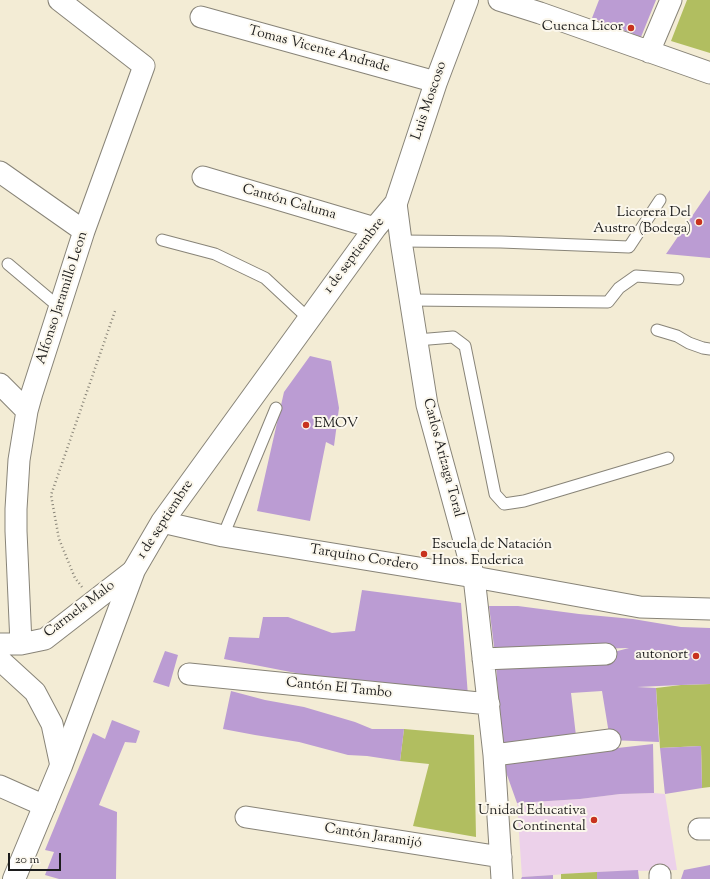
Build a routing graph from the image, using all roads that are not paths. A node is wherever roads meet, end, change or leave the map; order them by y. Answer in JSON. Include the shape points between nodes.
{"nodes":[{"id":1,"x":59,"y":0,"type":"edge"},
{"id":2,"x":467,"y":0,"type":"edge"},
{"id":3,"x":500,"y":0,"type":"edge"},
{"id":4,"x":671,"y":0,"type":"edge"},
{"id":5,"x":201,"y":17,"type":"dead end"},
{"id":6,"x":649,"y":52,"type":"junction"},
{"id":7,"x":710,"y":74,"type":"edge"},
{"id":8,"x":436,"y":82,"type":"junction"},
{"id":9,"x":0,"y":172,"type":"edge"},
{"id":10,"x":203,"y":177,"type":"dead end"},
{"id":11,"x":660,"y":200,"type":"dead end"},
{"id":12,"x":396,"y":203,"type":"junction"},
{"id":13,"x":375,"y":228,"type":"junction"},
{"id":14,"x":84,"y":231,"type":"junction"},
{"id":15,"x":162,"y":240,"type":"dead end"},
{"id":16,"x":401,"y":241,"type":"junction"},
{"id":17,"x":8,"y":264,"type":"dead end"},
{"id":18,"x":678,"y":279,"type":"dead end"},
{"id":19,"x":410,"y":300,"type":"junction"},
{"id":20,"x":60,"y":307,"type":"junction"},
{"id":21,"x":309,"y":319,"type":"junction"},
{"id":22,"x":657,"y":330,"type":"dead end"},
{"id":23,"x":417,"y":340,"type":"junction"},
{"id":24,"x":710,"y":349,"type":"edge"},
{"id":25,"x":0,"y":384,"type":"edge"},
{"id":26,"x":276,"y":408,"type":"dead end"},
{"id":27,"x":28,"y":412,"type":"junction"},
{"id":28,"x":668,"y":458,"type":"dead end"},
{"id":29,"x":162,"y":522,"type":"junction"},
{"id":30,"x":8,"y":528,"type":"edge"},
{"id":31,"x":224,"y":536,"type":"junction"},
{"id":32,"x":134,"y":570,"type":"junction"},
{"id":33,"x":474,"y":577,"type":"junction"},
{"id":34,"x":710,"y":609,"type":"edge"},
{"id":35,"x":0,"y":644,"type":"edge"},
{"id":36,"x":21,"y":644,"type":"junction"},
{"id":37,"x":606,"y":654,"type":"dead end"},
{"id":38,"x":483,"y":659,"type":"junction"},
{"id":39,"x":0,"y":660,"type":"edge"},
{"id":40,"x":189,"y":674,"type":"dead end"},
{"id":41,"x":489,"y":704,"type":"junction"},
{"id":42,"x":610,"y":740,"type":"dead end"},
{"id":43,"x":494,"y":755,"type":"junction"},
{"id":44,"x":61,"y":766,"type":"junction"},
{"id":45,"x":0,"y":786,"type":"edge"},
{"id":46,"x":45,"y":806,"type":"junction"},
{"id":47,"x":246,"y":817,"type":"dead end"},
{"id":48,"x":501,"y":857,"type":"junction"},
{"id":49,"x":14,"y":879,"type":"edge"},
{"id":50,"x":502,"y":879,"type":"edge"}],
"edges":[{"from":1,"to":14,"type":"street","name":"Alfonso Jaramillo Leon","via":[[144,66]]},
{"from":2,"to":8,"type":"street","name":"Luis Moscoso"},
{"from":3,"to":6,"type":"street"},
{"from":4,"to":6,"type":"street"},
{"from":5,"to":8,"type":"street","name":"Tomas Vicente Andrade"},
{"from":6,"to":7,"type":"street"},
{"from":8,"to":12,"type":"street","name":"Luis Moscoso"},
{"from":9,"to":14,"type":"street"},
{"from":10,"to":13,"type":"street","name":"Cantón Caluma"},
{"from":11,"to":16,"type":"lane","via":[[629,247]]},
{"from":12,"to":13,"type":"street","name":"1 de septiembre"},
{"from":12,"to":16,"type":"street","name":"Carlos Arízaga Toral"},
{"from":13,"to":21,"type":"street","name":"1 de septiembre"},
{"from":14,"to":20,"type":"street","name":"Alfonso Jaramillo Leon"},
{"from":15,"to":21,"type":"lane","via":[[215,254],[265,278]]},
{"from":16,"to":19,"type":"street","name":"Carlos Arízaga Toral"},
{"from":17,"to":20,"type":"lane"},
{"from":18,"to":19,"type":"lane","via":[[636,276],[619,288],[608,302]]},
{"from":19,"to":23,"type":"street","name":"Carlos Arízaga Toral"},
{"from":20,"to":27,"type":"street","name":"Alfonso Jaramillo Leon"},
{"from":21,"to":29,"type":"street","name":"1 de septiembre"},
{"from":22,"to":24,"type":"lane"},
{"from":23,"to":28,"type":"lane","via":[[453,337],[465,346],[495,494],[504,504],[524,501]]},
{"from":23,"to":33,"type":"street","name":"Carlos Arízaga Toral","via":[[427,405]]},
{"from":25,"to":27,"type":"street"},
{"from":26,"to":31,"type":"lane"},
{"from":27,"to":30,"type":"street","name":"Alfonso Jaramillo Leon","via":[[19,460],[16,509]]},
{"from":29,"to":31,"type":"street","name":"Tarquino Cordero"},
{"from":29,"to":32,"type":"street","name":"1 de septiembre"},
{"from":30,"to":36,"type":"street","name":"Alfonso Jaramillo Leon"},
{"from":31,"to":33,"type":"street","name":"Tarquino Cordero"},
{"from":32,"to":36,"type":"street","name":"Carmela Malo","via":[[45,639]]},
{"from":32,"to":44,"type":"street","name":"1 de septiembre"},
{"from":33,"to":34,"type":"street","name":"Tarquino Cordero","via":[[640,607]]},
{"from":33,"to":38,"type":"street","name":"Carlos Arízaga Toral"},
{"from":35,"to":36,"type":"street","name":"Carmela Malo"},
{"from":37,"to":38,"type":"street"},
{"from":38,"to":41,"type":"street","name":"Carlos Arízaga Toral"},
{"from":39,"to":44,"type":"street","via":[[35,692],[52,724]]},
{"from":40,"to":41,"type":"street","name":"Cantón El Tambo"},
{"from":41,"to":43,"type":"street","name":"Carlos Arízaga Toral"},
{"from":42,"to":43,"type":"street"},
{"from":43,"to":48,"type":"street","name":"Carlos Arízaga Toral"},
{"from":44,"to":46,"type":"street","name":"1 de septiembre"},
{"from":45,"to":46,"type":"street"},
{"from":46,"to":49,"type":"street","name":"1 de septiembre"},
{"from":47,"to":48,"type":"street","name":"Cantón Jaramijó"},
{"from":48,"to":50,"type":"street","name":"Carlos Arízaga Toral"}]}
